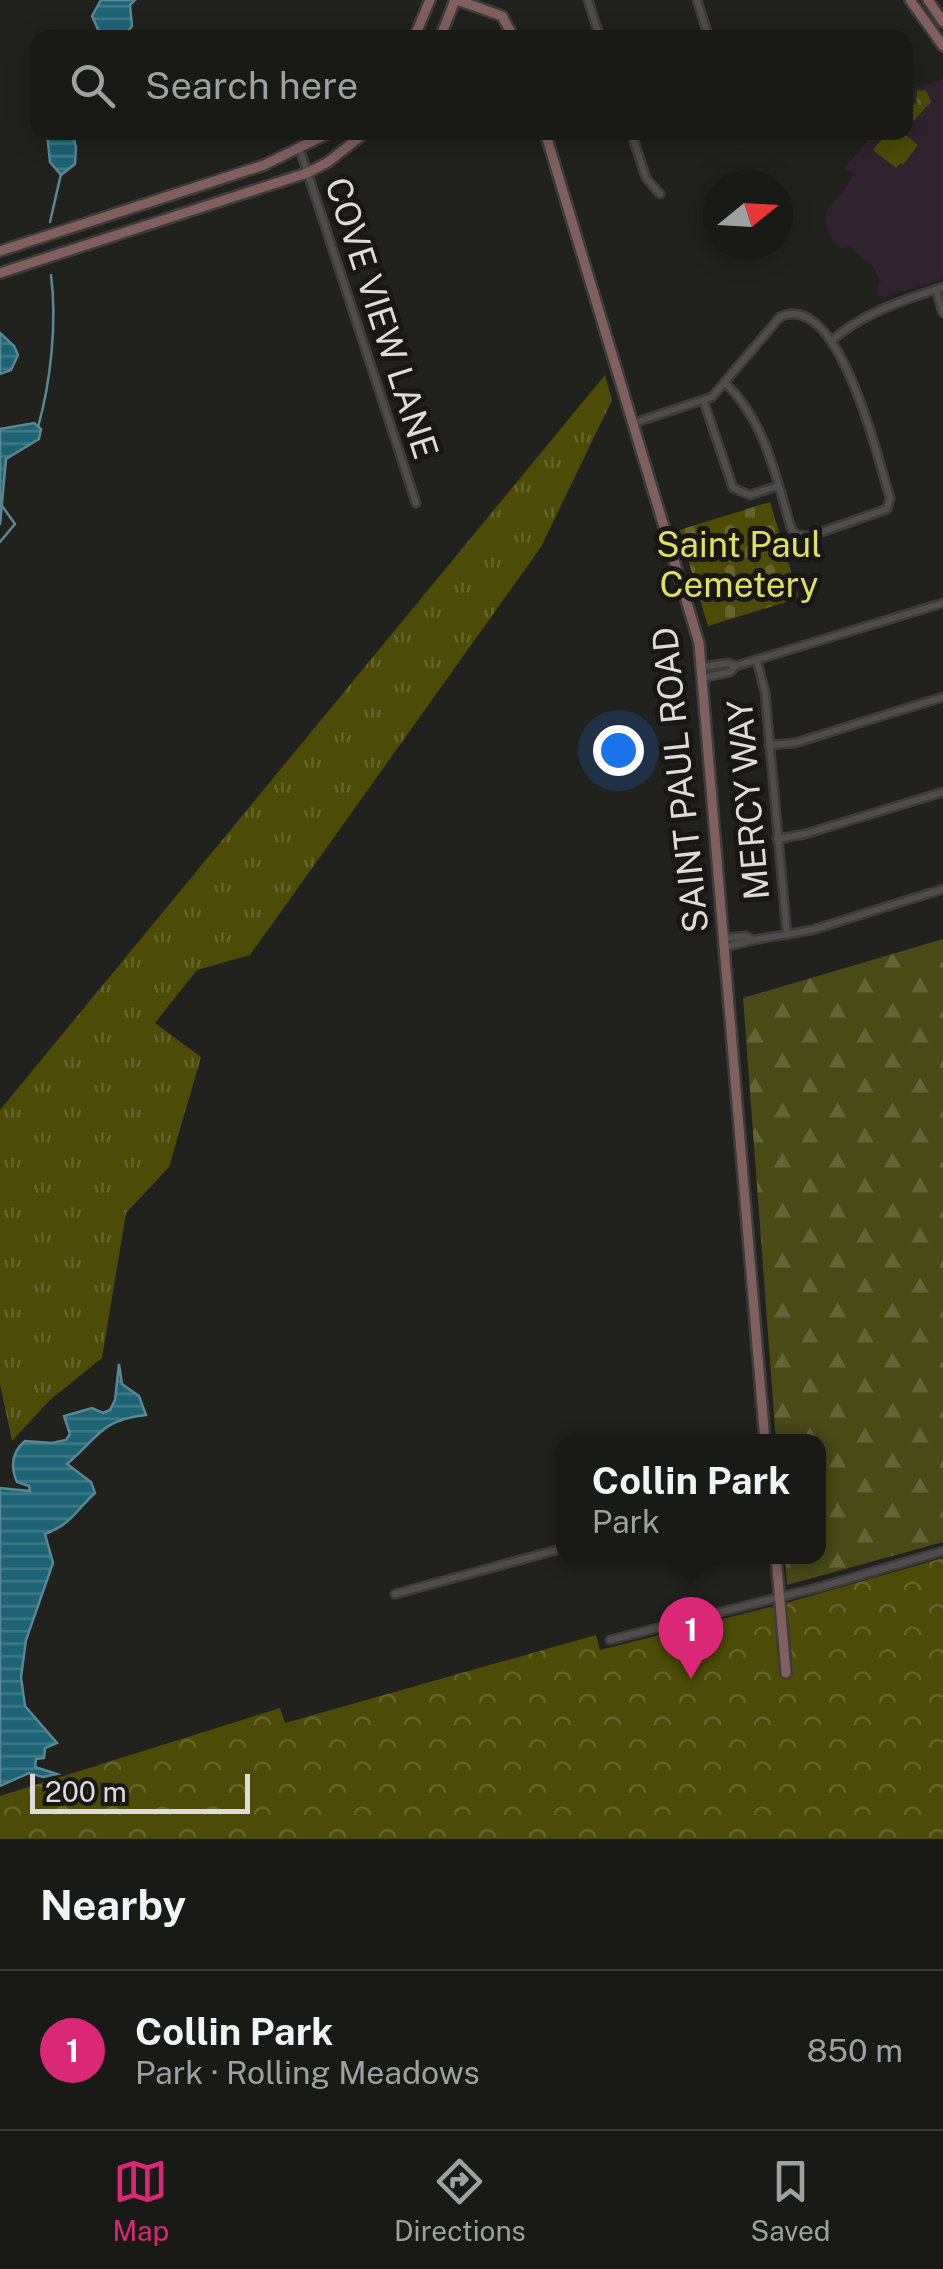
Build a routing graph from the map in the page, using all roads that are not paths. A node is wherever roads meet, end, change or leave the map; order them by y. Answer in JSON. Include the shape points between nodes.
{"nodes":[{"id":1,"x":430,"y":0,"type":"edge"},
{"id":2,"x":456,"y":0,"type":"edge"},
{"id":3,"x":588,"y":0,"type":"edge"},
{"id":4,"x":697,"y":0,"type":"edge"},
{"id":5,"x":910,"y":0,"type":"edge"},
{"id":6,"x":928,"y":0,"type":"edge"},
{"id":7,"x":943,"y":22,"type":"edge"},
{"id":8,"x":417,"y":30,"type":"edge"},
{"id":9,"x":443,"y":30,"type":"edge"},
{"id":10,"x":510,"y":30,"type":"edge"},
{"id":11,"x":597,"y":30,"type":"edge"},
{"id":12,"x":707,"y":30,"type":"edge"},
{"id":13,"x":943,"y":46,"type":"edge"},
{"id":14,"x":318,"y":140,"type":"edge"},
{"id":15,"x":354,"y":140,"type":"edge"},
{"id":16,"x":547,"y":140,"type":"edge"},
{"id":17,"x":634,"y":140,"type":"edge"},
{"id":18,"x":300,"y":150,"type":"junction"},
{"id":19,"x":307,"y":173,"type":"junction"},
{"id":20,"x":660,"y":194,"type":"dead end"},
{"id":21,"x":0,"y":251,"type":"edge"},
{"id":22,"x":0,"y":273,"type":"edge"},
{"id":23,"x":939,"y":289,"type":"edge"},
{"id":24,"x":943,"y":313,"type":"edge"},
{"id":25,"x":831,"y":341,"type":"junction"},
{"id":26,"x":726,"y":384,"type":"junction"},
{"id":27,"x":704,"y":402,"type":"junction"},
{"id":28,"x":634,"y":423,"type":"junction"},
{"id":29,"x":778,"y":486,"type":"junction"},
{"id":30,"x":416,"y":502,"type":"dead end"},
{"id":31,"x":943,"y":603,"type":"edge"},
{"id":32,"x":756,"y":660,"type":"junction"},
{"id":33,"x":703,"y":672,"type":"junction"},
{"id":34,"x":943,"y":697,"type":"edge"},
{"id":35,"x":769,"y":746,"type":"junction"},
{"id":36,"x":943,"y":792,"type":"edge"},
{"id":37,"x":776,"y":839,"type":"junction"},
{"id":38,"x":943,"y":890,"type":"edge"},
{"id":39,"x":786,"y":935,"type":"junction"},
{"id":40,"x":725,"y":942,"type":"junction"},
{"id":41,"x":765,"y":1434,"type":"edge"},
{"id":42,"x":556,"y":1550,"type":"edge"},
{"id":43,"x":943,"y":1551,"type":"edge"},
{"id":44,"x":777,"y":1564,"type":"edge"},
{"id":45,"x":395,"y":1594,"type":"dead end"},
{"id":46,"x":779,"y":1595,"type":"junction"},
{"id":47,"x":610,"y":1640,"type":"dead end"},
{"id":48,"x":786,"y":1673,"type":"dead end"}],
"edges":[{"from":1,"to":8,"type":"street"},
{"from":2,"to":9,"type":"street"},
{"from":2,"to":10,"type":"street","via":[[502,16]]},
{"from":3,"to":11,"type":"street"},
{"from":4,"to":12,"type":"street"},
{"from":5,"to":13,"type":"street"},
{"from":6,"to":7,"type":"street"},
{"from":14,"to":18,"type":"street"},
{"from":15,"to":19,"type":"street"},
{"from":16,"to":28,"type":"street","name":"SAINT PAUL ROAD"},
{"from":17,"to":20,"type":"street","via":[[646,178]]},
{"from":18,"to":19,"type":"street","name":"COVE VIEW LANE"},
{"from":18,"to":21,"type":"street"},
{"from":19,"to":22,"type":"street"},
{"from":19,"to":30,"type":"street","name":"COVE VIEW LANE"},
{"from":23,"to":24,"type":"street"},
{"from":23,"to":25,"type":"street","via":[[859,318]]},
{"from":25,"to":26,"type":"street","via":[[803,314],[786,314]]},
{"from":25,"to":29,"type":"street","via":[[850,372],[889,506],[802,536],[791,528]]},
{"from":26,"to":27,"type":"street"},
{"from":26,"to":29,"type":"street","via":[[759,427]]},
{"from":27,"to":28,"type":"street"},
{"from":27,"to":29,"type":"street","via":[[733,488],[750,495]]},
{"from":28,"to":33,"type":"street","name":"SAINT PAUL ROAD"},
{"from":31,"to":32,"type":"street"},
{"from":32,"to":33,"type":"street"},
{"from":32,"to":35,"type":"street","name":"MERCY WAY"},
{"from":33,"to":40,"type":"street","name":"SAINT PAUL ROAD"},
{"from":34,"to":35,"type":"street"},
{"from":35,"to":37,"type":"street","name":"MERCY WAY"},
{"from":36,"to":37,"type":"street"},
{"from":37,"to":39,"type":"street","name":"MERCY WAY"},
{"from":38,"to":39,"type":"street"},
{"from":39,"to":40,"type":"street"},
{"from":40,"to":41,"type":"street","name":"SAINT PAUL ROAD"},
{"from":42,"to":45,"type":"street"},
{"from":43,"to":46,"type":"street"},
{"from":44,"to":46,"type":"street"},
{"from":46,"to":47,"type":"street"},
{"from":46,"to":48,"type":"street"}]}
